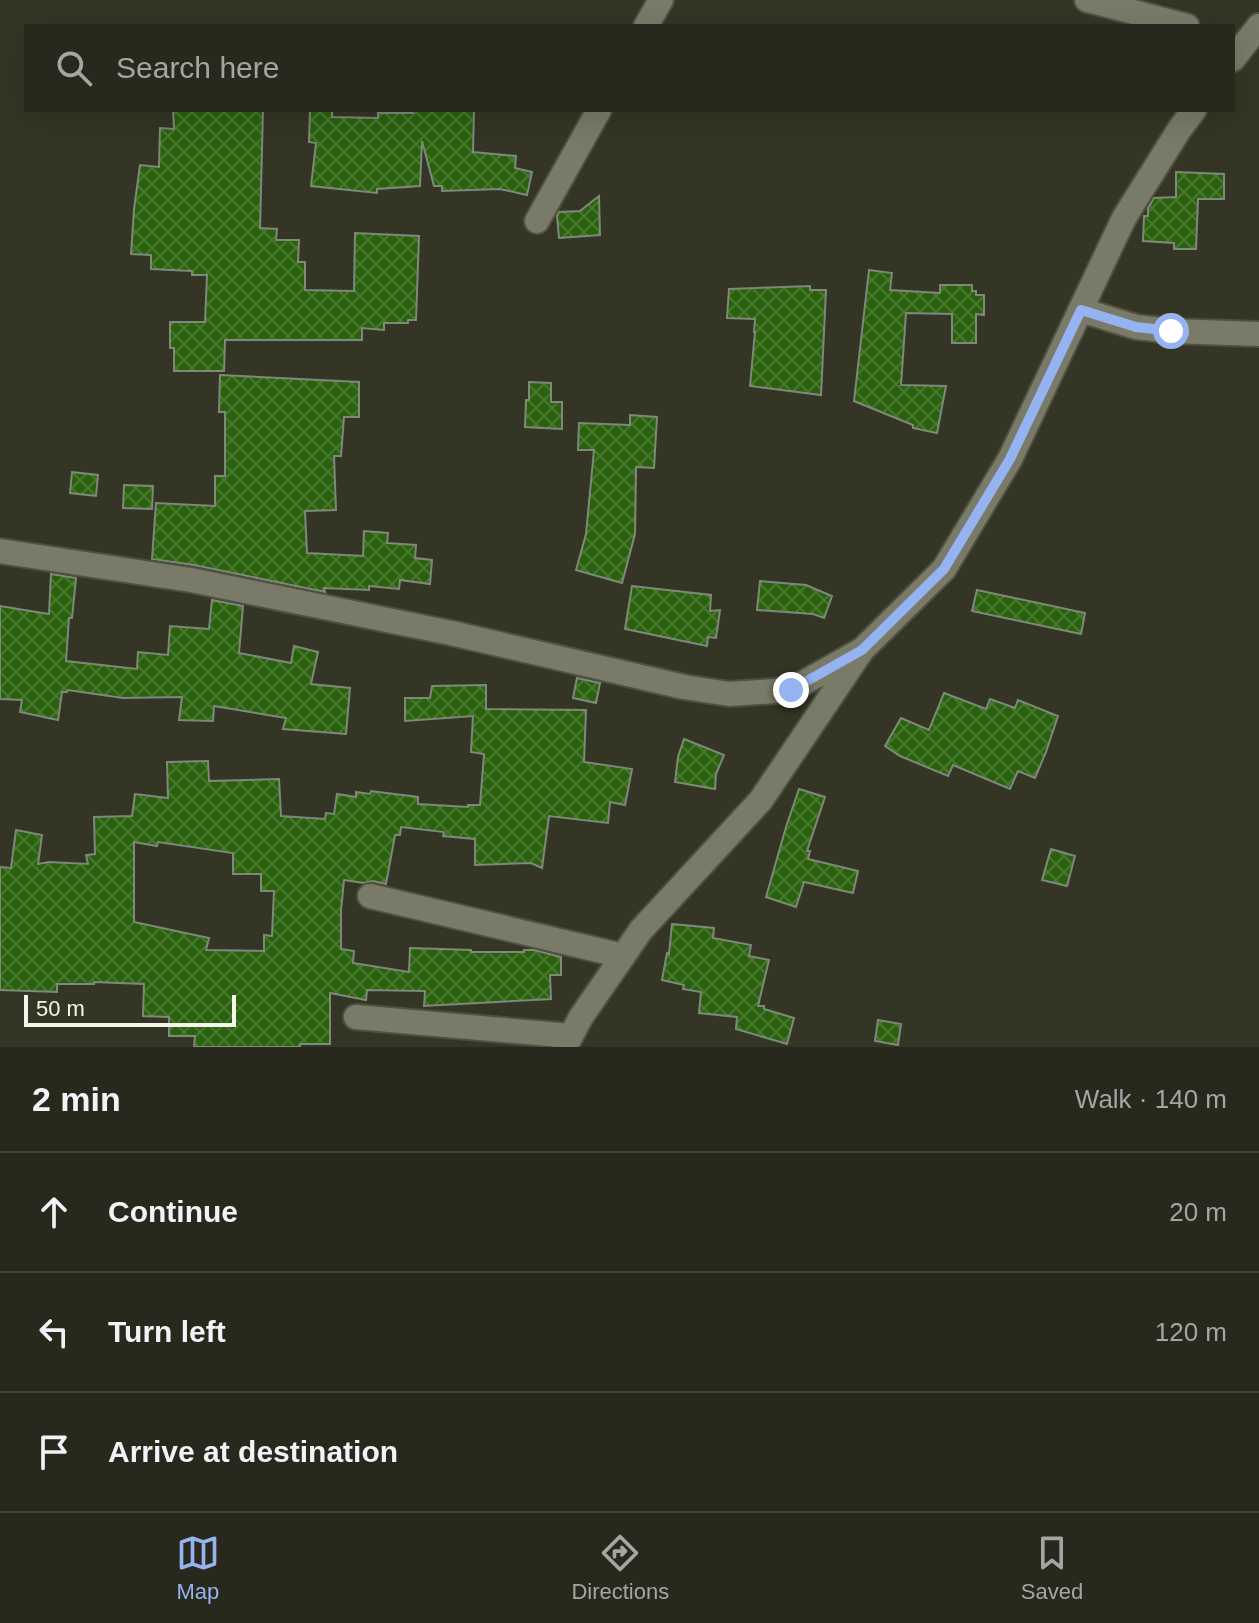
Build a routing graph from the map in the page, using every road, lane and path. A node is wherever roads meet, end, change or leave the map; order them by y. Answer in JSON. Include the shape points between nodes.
{"nodes":[{"id":1,"x":661,"y":0,"type":"edge"},
{"id":2,"x":1087,"y":0,"type":"edge"},
{"id":3,"x":647,"y":24,"type":"edge"},
{"id":4,"x":1179,"y":24,"type":"edge"},
{"id":5,"x":598,"y":112,"type":"edge"},
{"id":6,"x":1192,"y":112,"type":"edge"},
{"id":7,"x":537,"y":221,"type":"dead end"},
{"id":8,"x":1081,"y":310,"type":"junction"},
{"id":9,"x":1259,"y":334,"type":"edge"},
{"id":10,"x":0,"y":551,"type":"edge"},
{"id":11,"x":862,"y":650,"type":"junction"},
{"id":12,"x":370,"y":896,"type":"dead end"},
{"id":13,"x":623,"y":956,"type":"junction"},
{"id":14,"x":356,"y":1017,"type":"dead end"},
{"id":15,"x":568,"y":1042,"type":"edge"}],
"edges":[{"from":1,"to":3,"type":"street"},
{"from":2,"to":4,"type":"street"},
{"from":5,"to":7,"type":"street"},
{"from":6,"to":8,"type":"street","via":[[1124,218]]},
{"from":8,"to":9,"type":"street","via":[[1136,327]]},
{"from":8,"to":11,"type":"street","via":[[1010,459],[944,569]]},
{"from":10,"to":11,"type":"street","via":[[206,583],[729,694],[791,690]]},
{"from":11,"to":13,"type":"street","via":[[761,800]]},
{"from":12,"to":13,"type":"street"},
{"from":13,"to":15,"type":"street"},
{"from":14,"to":15,"type":"street"}]}
